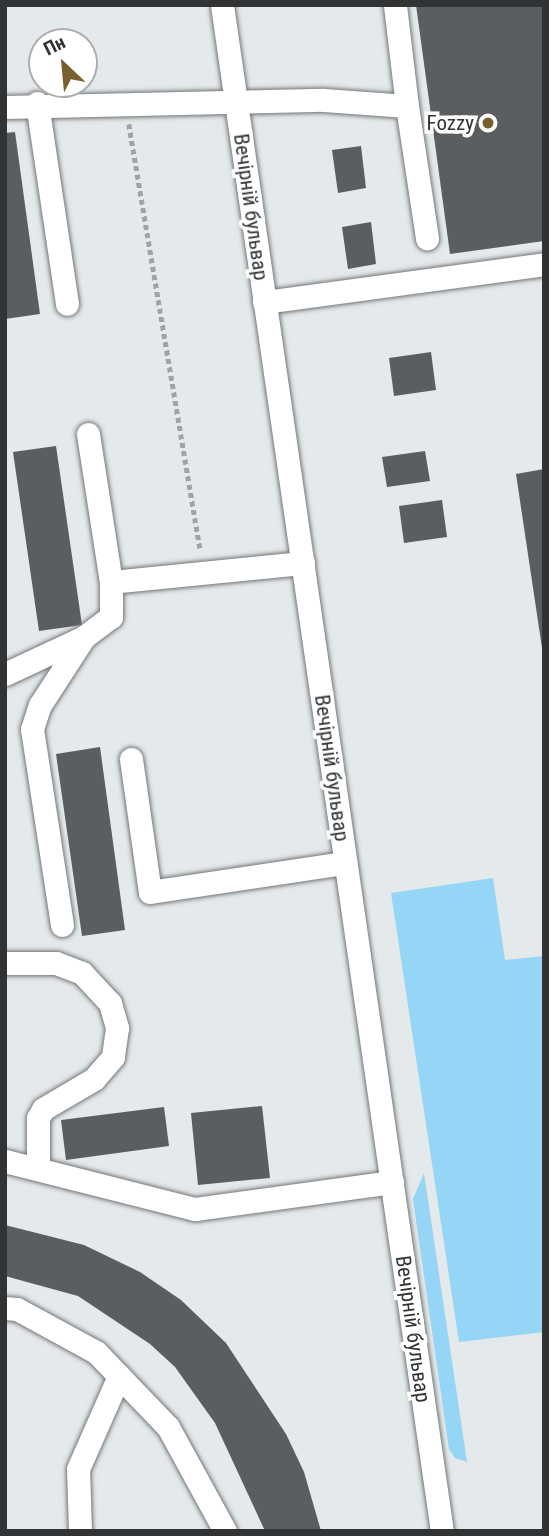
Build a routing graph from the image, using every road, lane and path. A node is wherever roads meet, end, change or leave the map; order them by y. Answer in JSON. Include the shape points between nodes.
{"nodes":[{"id":1,"x":222,"y":5,"type":"edge"},
{"id":2,"x":395,"y":5,"type":"edge"},
{"id":3,"x":236,"y":101,"type":"junction"},
{"id":4,"x":37,"y":103,"type":"junction"},
{"id":5,"x":125,"y":105,"type":"junction"},
{"id":6,"x":407,"y":106,"type":"junction"},
{"id":7,"x":5,"y":107,"type":"edge"},
{"id":8,"x":427,"y":238,"type":"dead end"},
{"id":9,"x":544,"y":264,"type":"edge"},
{"id":10,"x":264,"y":302,"type":"junction"},
{"id":11,"x":68,"y":304,"type":"dead end"},
{"id":12,"x":88,"y":434,"type":"dead end"},
{"id":13,"x":303,"y":563,"type":"junction"},
{"id":14,"x":204,"y":572,"type":"junction"},
{"id":15,"x":111,"y":582,"type":"junction"},
{"id":16,"x":84,"y":637,"type":"junction"},
{"id":17,"x":5,"y":674,"type":"edge"},
{"id":18,"x":131,"y":759,"type":"dead end"},
{"id":19,"x":345,"y":863,"type":"junction"},
{"id":20,"x":62,"y":925,"type":"dead end"},
{"id":21,"x":5,"y":963,"type":"edge"},
{"id":22,"x":5,"y":1161,"type":"edge"},
{"id":23,"x":38,"y":1167,"type":"junction"},
{"id":24,"x":392,"y":1182,"type":"junction"},
{"id":25,"x":5,"y":1308,"type":"edge"},
{"id":26,"x":119,"y":1376,"type":"junction"},
{"id":27,"x":80,"y":1531,"type":"edge"},
{"id":28,"x":225,"y":1531,"type":"edge"},
{"id":29,"x":442,"y":1531,"type":"edge"}],
"edges":[{"from":1,"to":3,"type":"street","name":"Вечірній бульвар"},
{"from":2,"to":6,"type":"street"},
{"from":3,"to":5,"type":"street"},
{"from":3,"to":6,"type":"street","via":[[324,100]]},
{"from":3,"to":10,"type":"street","name":"Вечірній бульвар"},
{"from":4,"to":5,"type":"street"},
{"from":4,"to":7,"type":"street"},
{"from":4,"to":11,"type":"street"},
{"from":5,"to":14,"type":"path"},
{"from":6,"to":8,"type":"street"},
{"from":9,"to":10,"type":"street"},
{"from":10,"to":13,"type":"street","name":"Вечірній бульвар"},
{"from":12,"to":15,"type":"street"},
{"from":13,"to":14,"type":"street"},
{"from":13,"to":19,"type":"street","name":"Вечірній бульвар"},
{"from":14,"to":15,"type":"street"},
{"from":15,"to":16,"type":"street","via":[[111,617]]},
{"from":16,"to":17,"type":"street"},
{"from":16,"to":20,"type":"street","via":[[40,705],[32,729]]},
{"from":18,"to":19,"type":"street","via":[[150,892]]},
{"from":19,"to":24,"type":"street","name":"Вечірній бульвар"},
{"from":21,"to":23,"type":"street","via":[[56,963],[82,973],[110,1003],[117,1028],[113,1057],[94,1079],[43,1109],[38,1118]]},
{"from":22,"to":23,"type":"street"},
{"from":23,"to":24,"type":"street","via":[[195,1209]]},
{"from":24,"to":29,"type":"street","name":"Вечірній бульвар"},
{"from":25,"to":26,"type":"street","via":[[17,1309],[96,1352]]},
{"from":26,"to":27,"type":"street","via":[[78,1469]]},
{"from":26,"to":28,"type":"street","via":[[168,1427]]}]}
